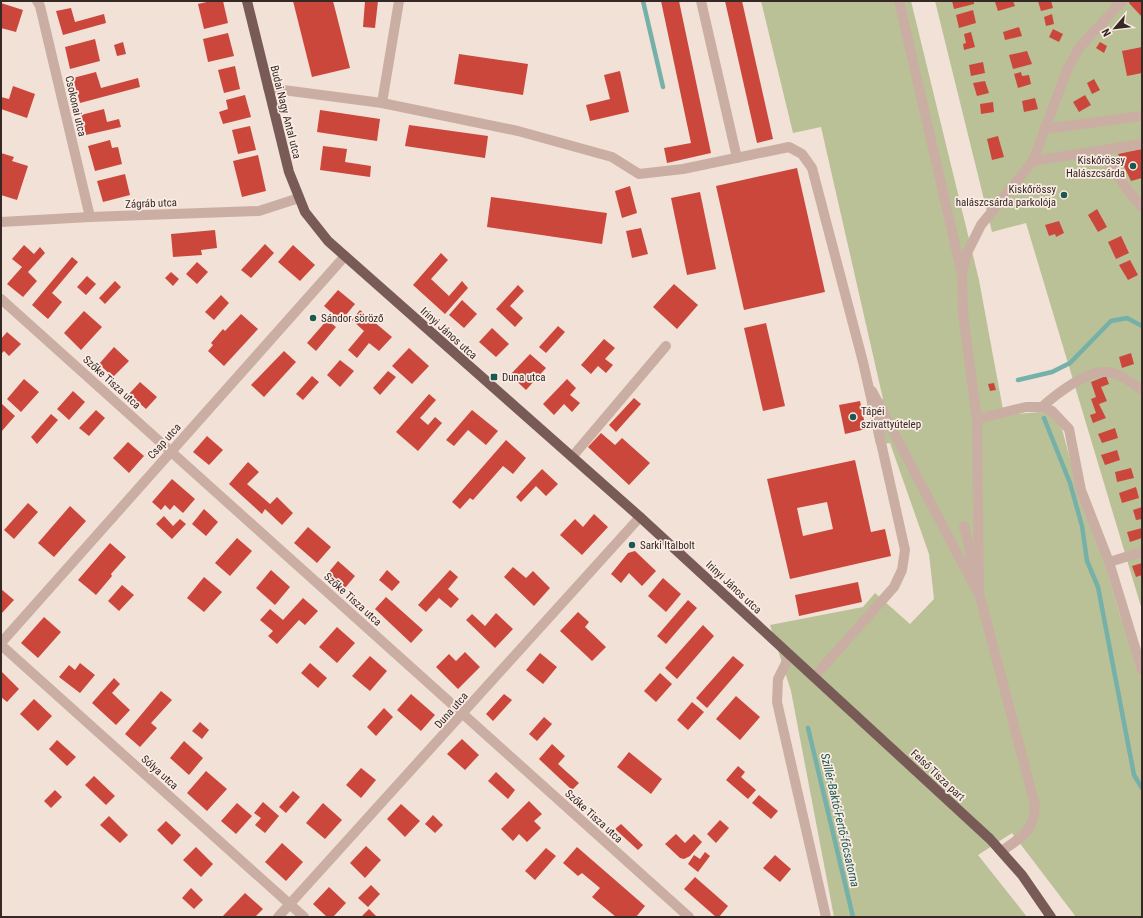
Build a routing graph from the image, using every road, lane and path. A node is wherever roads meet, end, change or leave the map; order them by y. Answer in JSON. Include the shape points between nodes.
{"nodes":[{"id":1,"x":37,"y":1,"type":"edge"},
{"id":2,"x":247,"y":1,"type":"edge"},
{"id":3,"x":399,"y":1,"type":"edge"},
{"id":4,"x":701,"y":1,"type":"edge"},
{"id":5,"x":899,"y":1,"type":"edge"},
{"id":6,"x":1122,"y":1,"type":"edge"},
{"id":7,"x":268,"y":88,"type":"junction"},
{"id":8,"x":382,"y":104,"type":"junction"},
{"id":9,"x":1142,"y":116,"type":"edge"},
{"id":10,"x":1044,"y":129,"type":"junction"},
{"id":11,"x":1142,"y":144,"type":"edge"},
{"id":12,"x":1102,"y":151,"type":"junction"},
{"id":13,"x":737,"y":158,"type":"junction"},
{"id":14,"x":1033,"y":161,"type":"junction"},
{"id":15,"x":299,"y":198,"type":"junction"},
{"id":16,"x":1142,"y":207,"type":"edge"},
{"id":17,"x":90,"y":217,"type":"junction"},
{"id":18,"x":1,"y":222,"type":"edge"},
{"id":19,"x":314,"y":224,"type":"joint"},
{"id":20,"x":345,"y":256,"type":"junction"},
{"id":21,"x":962,"y":275,"type":"junction"},
{"id":22,"x":1,"y":299,"type":"edge"},
{"id":23,"x":666,"y":346,"type":"dead end"},
{"id":24,"x":867,"y":381,"type":"junction"},
{"id":25,"x":1142,"y":390,"type":"edge"},
{"id":26,"x":1042,"y":407,"type":"junction"},
{"id":27,"x":977,"y":419,"type":"junction"},
{"id":28,"x":171,"y":451,"type":"junction"},
{"id":29,"x":572,"y":457,"type":"junction"},
{"id":30,"x":640,"y":517,"type":"junction"},
{"id":31,"x":964,"y":526,"type":"dead end"},
{"id":32,"x":1142,"y":552,"type":"edge"},
{"id":33,"x":1109,"y":562,"type":"junction"},
{"id":34,"x":979,"y":594,"type":"junction"},
{"id":35,"x":1,"y":644,"type":"edge"},
{"id":36,"x":793,"y":659,"type":"junction"},
{"id":37,"x":1142,"y":670,"type":"edge"},
{"id":38,"x":814,"y":677,"type":"junction"},
{"id":39,"x":463,"y":714,"type":"junction"},
{"id":40,"x":1002,"y":851,"type":"junction"},
{"id":41,"x":289,"y":904,"type":"junction"},
{"id":42,"x":278,"y":917,"type":"edge"},
{"id":43,"x":304,"y":917,"type":"edge"},
{"id":44,"x":689,"y":917,"type":"edge"},
{"id":45,"x":826,"y":917,"type":"edge"},
{"id":46,"x":1051,"y":917,"type":"edge"}],
"edges":[{"from":1,"to":17,"type":"street","name":"Csokonai utca"},
{"from":2,"to":7,"type":"main road","name":"Budai Nagy Antal utca"},
{"from":3,"to":8,"type":"street"},
{"from":4,"to":13,"type":"street"},
{"from":5,"to":21,"type":"street"},
{"from":6,"to":10,"type":"street","via":[[1079,48],[1067,70]]},
{"from":7,"to":8,"type":"street"},
{"from":7,"to":15,"type":"main road","name":"Budai Nagy Antal utca","via":[[289,172]]},
{"from":8,"to":13,"type":"street","via":[[518,131],[612,157],[639,174],[683,169]]},
{"from":9,"to":10,"type":"street"},
{"from":10,"to":14,"type":"street"},
{"from":11,"to":12,"type":"street"},
{"from":12,"to":14,"type":"street"},
{"from":12,"to":16,"type":"street"},
{"from":13,"to":24,"type":"street","via":[[789,147],[802,154],[812,168]]},
{"from":14,"to":21,"type":"street","via":[[981,225],[967,253]]},
{"from":15,"to":17,"type":"street","name":"Zágráb utca","via":[[259,211]]},
{"from":15,"to":19,"type":"main road","name":"Budai Nagy Antal utca"},
{"from":17,"to":18,"type":"street","name":"Zágráb utca"},
{"from":19,"to":20,"type":"main road","name":"Irinyi János utca"},
{"from":20,"to":28,"type":"street","name":"Csap utca"},
{"from":20,"to":29,"type":"main road","name":"Irinyi János utca"},
{"from":21,"to":27,"type":"street","via":[[963,314]]},
{"from":22,"to":28,"type":"street","name":"Szőke Tisza utca"},
{"from":23,"to":29,"type":"street"},
{"from":24,"to":34,"type":"street"},
{"from":24,"to":38,"type":"street","via":[[905,550],[902,570],[894,587]]},
{"from":25,"to":26,"type":"street","via":[[1106,371],[1086,377],[1056,395]]},
{"from":26,"to":27,"type":"street","via":[[1026,407]]},
{"from":26,"to":33,"type":"street","via":[[1052,411],[1069,429],[1081,490]]},
{"from":27,"to":34,"type":"street"},
{"from":28,"to":35,"type":"street","name":"Csap utca"},
{"from":28,"to":39,"type":"street","name":"Szőke Tisza utca"},
{"from":29,"to":30,"type":"main road","name":"Irinyi János utca"},
{"from":30,"to":36,"type":"main road","name":"Irinyi János utca"},
{"from":30,"to":39,"type":"street","name":"Duna utca"},
{"from":31,"to":34,"type":"street"},
{"from":32,"to":33,"type":"street"},
{"from":33,"to":37,"type":"street"},
{"from":34,"to":40,"type":"street","via":[[1035,805],[1034,819],[1029,830]]},
{"from":35,"to":41,"type":"street","name":"Sólya utca"},
{"from":36,"to":38,"type":"main road","name":"Felső Tisza part"},
{"from":36,"to":45,"type":"street","via":[[778,680],[777,702]]},
{"from":38,"to":40,"type":"main road","name":"Felső Tisza part"},
{"from":39,"to":41,"type":"street","name":"Duna utca"},
{"from":39,"to":44,"type":"street","name":"Szőke Tisza utca"},
{"from":40,"to":46,"type":"main road","name":"Felső Tisza part"},
{"from":41,"to":42,"type":"street","name":"Duna utca"},
{"from":41,"to":43,"type":"street","name":"Sólya utca"}]}
